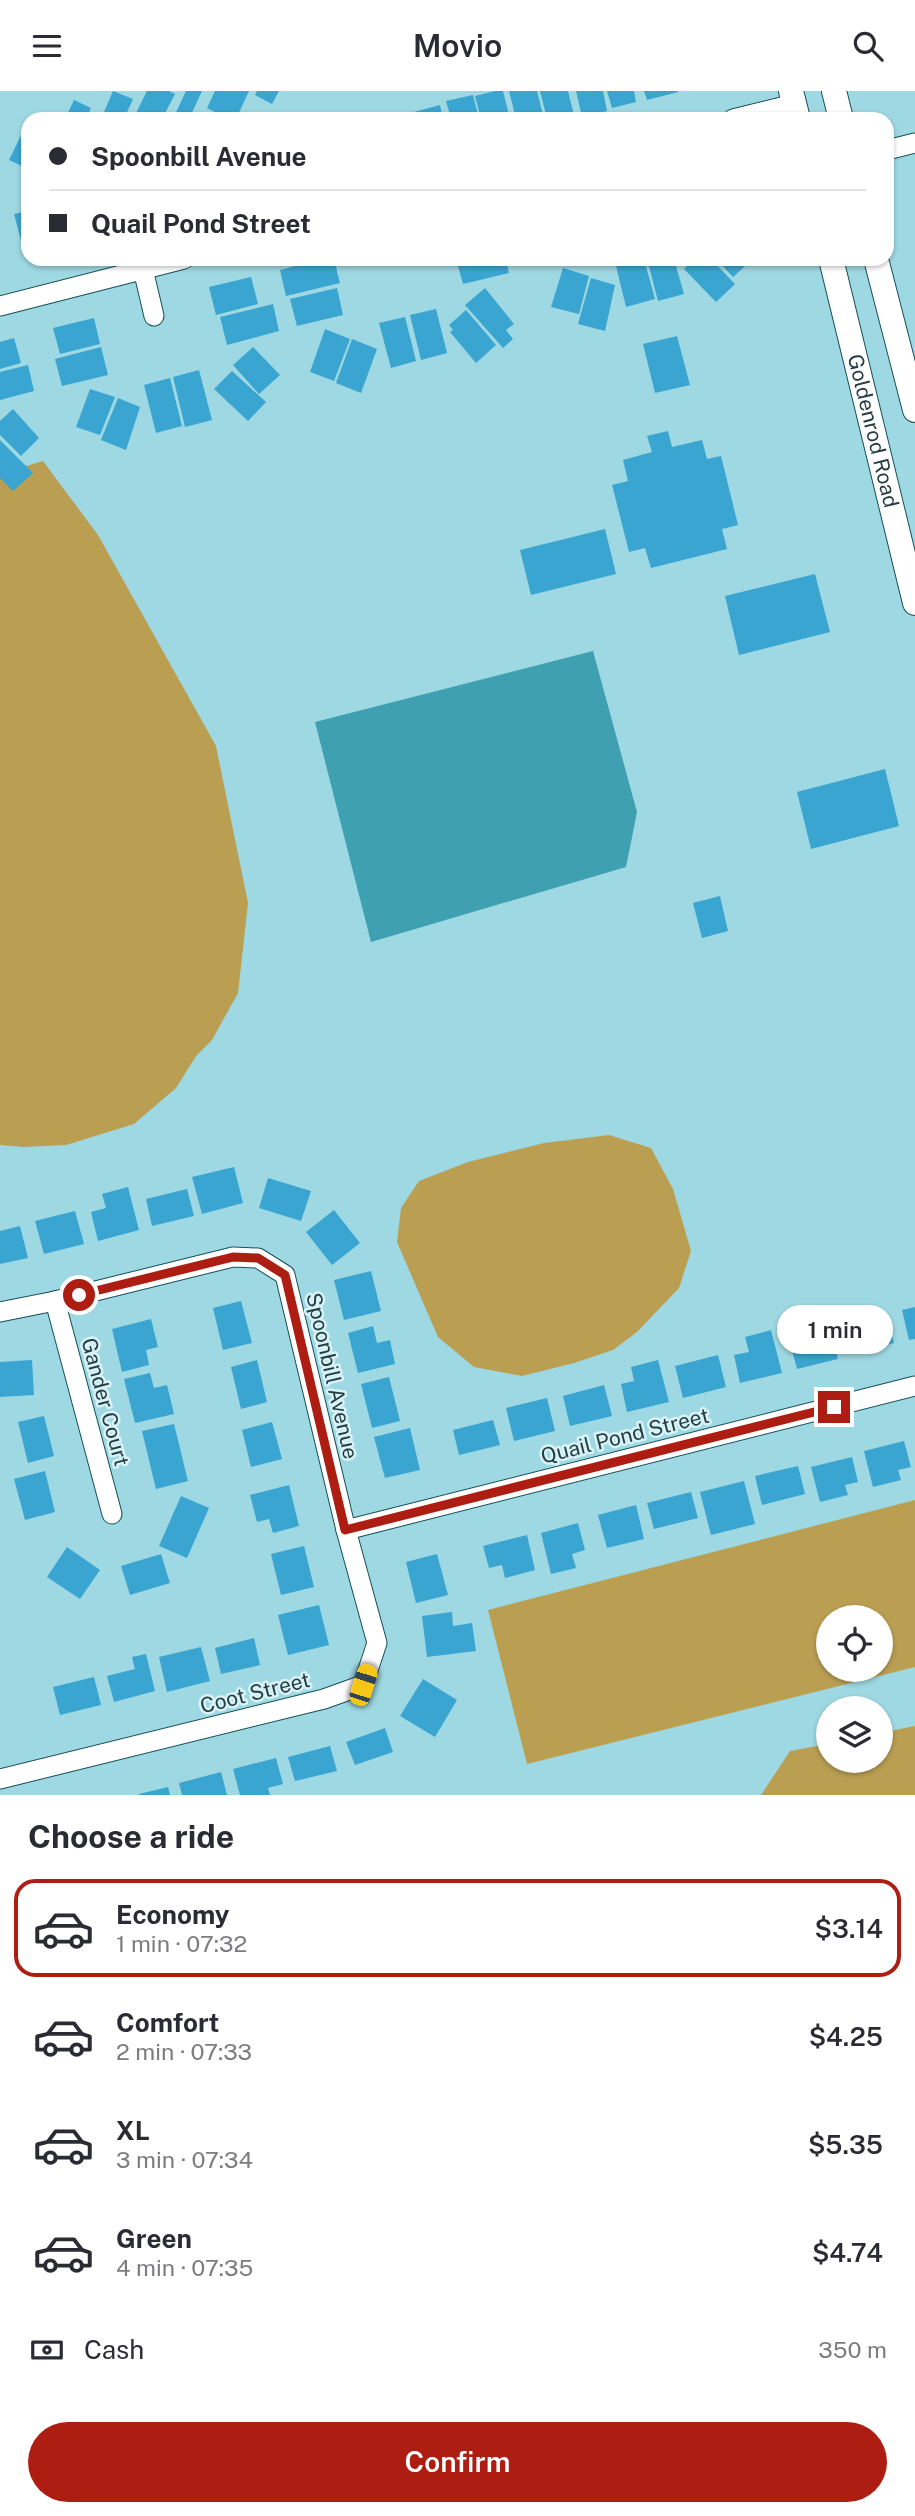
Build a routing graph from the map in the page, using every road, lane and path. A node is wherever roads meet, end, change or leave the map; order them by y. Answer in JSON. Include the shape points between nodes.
{"nodes":[{"id":1,"x":834,"y":91,"type":"edge"},
{"id":2,"x":794,"y":105,"type":"edge"},
{"id":3,"x":764,"y":112,"type":"edge"},
{"id":4,"x":839,"y":112,"type":"edge"},
{"id":5,"x":915,"y":143,"type":"edge"},
{"id":6,"x":894,"y":148,"type":"edge"},
{"id":7,"x":155,"y":266,"type":"edge"},
{"id":8,"x":833,"y":266,"type":"edge"},
{"id":9,"x":878,"y":266,"type":"edge"},
{"id":10,"x":143,"y":269,"type":"junction"},
{"id":11,"x":0,"y":306,"type":"edge"},
{"id":12,"x":154,"y":316,"type":"dead end"},
{"id":13,"x":915,"y":410,"type":"edge"},
{"id":14,"x":915,"y":603,"type":"edge"},
{"id":15,"x":55,"y":1301,"type":"junction"},
{"id":16,"x":0,"y":1312,"type":"edge"},
{"id":17,"x":915,"y":1386,"type":"edge"},
{"id":18,"x":112,"y":1514,"type":"dead end"},
{"id":19,"x":345,"y":1530,"type":"junction"},
{"id":20,"x":0,"y":1779,"type":"edge"}],
"edges":[{"from":1,"to":4,"type":"main road"},
{"from":2,"to":3,"type":"street"},
{"from":5,"to":6,"type":"street"},
{"from":7,"to":10,"type":"street"},
{"from":8,"to":14,"type":"main road","name":"Goldenrod Road"},
{"from":9,"to":13,"type":"main road"},
{"from":10,"to":11,"type":"street"},
{"from":10,"to":12,"type":"street"},
{"from":15,"to":16,"type":"street","name":"Spoonbill Avenue"},
{"from":15,"to":18,"type":"street","name":"Gander Court"},
{"from":15,"to":19,"type":"street","name":"Spoonbill Avenue","via":[[233,1257],[258,1258],[285,1275]]},
{"from":17,"to":19,"type":"street","name":"Quail Pond Street"},
{"from":19,"to":20,"type":"street","name":"Coot Street","via":[[377,1643],[363,1685],[324,1699]]}]}
